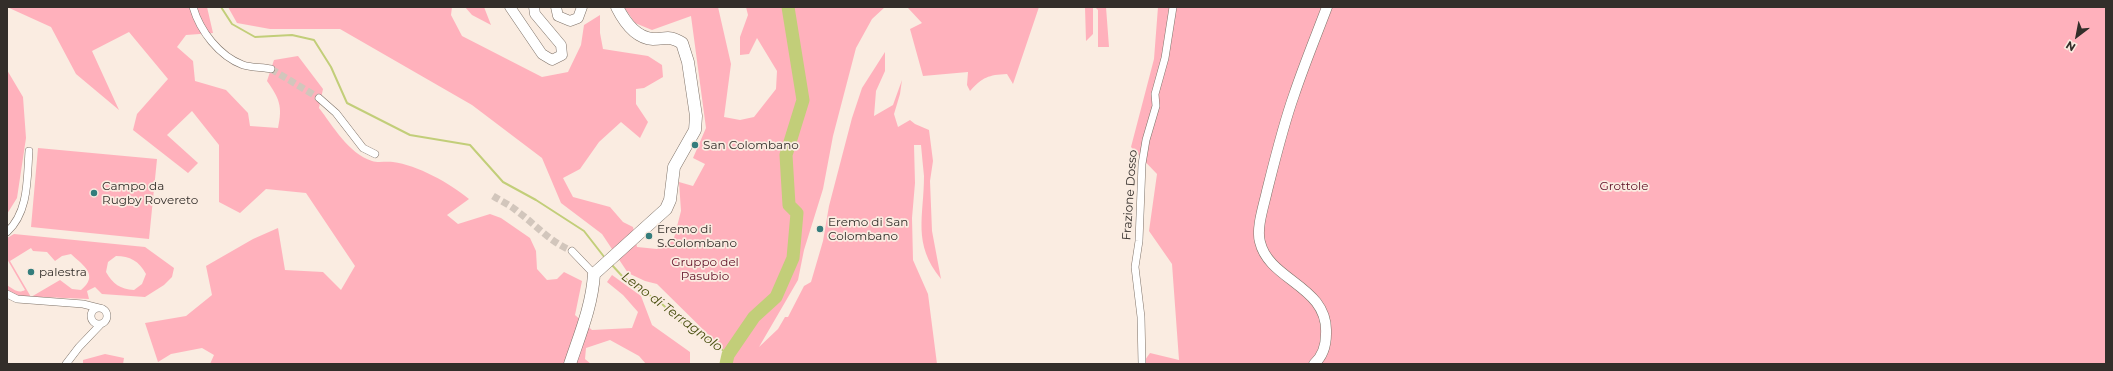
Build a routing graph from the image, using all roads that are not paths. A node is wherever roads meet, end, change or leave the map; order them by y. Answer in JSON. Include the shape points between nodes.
{"nodes":[{"id":1,"x":193,"y":7,"type":"edge"},
{"id":2,"x":510,"y":7,"type":"edge"},
{"id":3,"x":534,"y":7,"type":"edge"},
{"id":4,"x":556,"y":7,"type":"edge"},
{"id":5,"x":582,"y":7,"type":"edge"},
{"id":6,"x":617,"y":7,"type":"edge"},
{"id":7,"x":1173,"y":7,"type":"edge"},
{"id":8,"x":1327,"y":7,"type":"edge"},
{"id":9,"x":271,"y":69,"type":"tunnel mouth"},
{"id":10,"x":319,"y":98,"type":"tunnel mouth"},
{"id":11,"x":29,"y":151,"type":"dead end"},
{"id":12,"x":374,"y":154,"type":"dead end"},
{"id":13,"x":7,"y":232,"type":"edge"},
{"id":14,"x":572,"y":251,"type":"tunnel mouth"},
{"id":15,"x":597,"y":272,"type":"junction"},
{"id":16,"x":7,"y":294,"type":"edge"},
{"id":17,"x":99,"y":308,"type":"junction"},
{"id":18,"x":100,"y":325,"type":"junction"},
{"id":19,"x":66,"y":364,"type":"edge"},
{"id":20,"x":570,"y":364,"type":"edge"},
{"id":21,"x":1142,"y":364,"type":"edge"},
{"id":22,"x":1314,"y":364,"type":"edge"}],
"edges":[{"from":1,"to":9,"type":"street","via":[[209,39],[227,56],[244,65]]},
{"from":2,"to":3,"type":"street","via":[[542,54],[552,60],[562,55],[561,45],[535,14]]},
{"from":4,"to":5,"type":"street","via":[[558,16],[570,21],[578,18]]},
{"from":6,"to":15,"type":"main road","via":[[624,22],[636,33],[651,39],[672,37],[682,43],[688,62],[696,116],[695,130],[674,167],[672,189],[666,209]]},
{"from":7,"to":21,"type":"street","name":"Frazione Dosso","via":[[1165,58],[1155,94],[1156,106],[1147,134],[1142,164],[1139,241],[1135,267],[1141,317]]},
{"from":8,"to":22,"type":"street","via":[[1294,95],[1277,151],[1261,218],[1260,241],[1268,258],[1318,302],[1326,320],[1324,351]]},
{"from":10,"to":12,"type":"street","via":[[336,113],[363,148]]},
{"from":11,"to":13,"type":"street","via":[[24,205]]},
{"from":14,"to":15,"type":"street"},
{"from":15,"to":20,"type":"main road","via":[[584,327]]},
{"from":16,"to":17,"type":"street","via":[[17,299],[83,304]]},
{"from":17,"to":18,"type":"street","via":[[105,310],[107,315],[105,322]]},
{"from":17,"to":18,"type":"street","via":[[92,311],[90,316],[94,323]]},
{"from":18,"to":19,"type":"street"}]}
